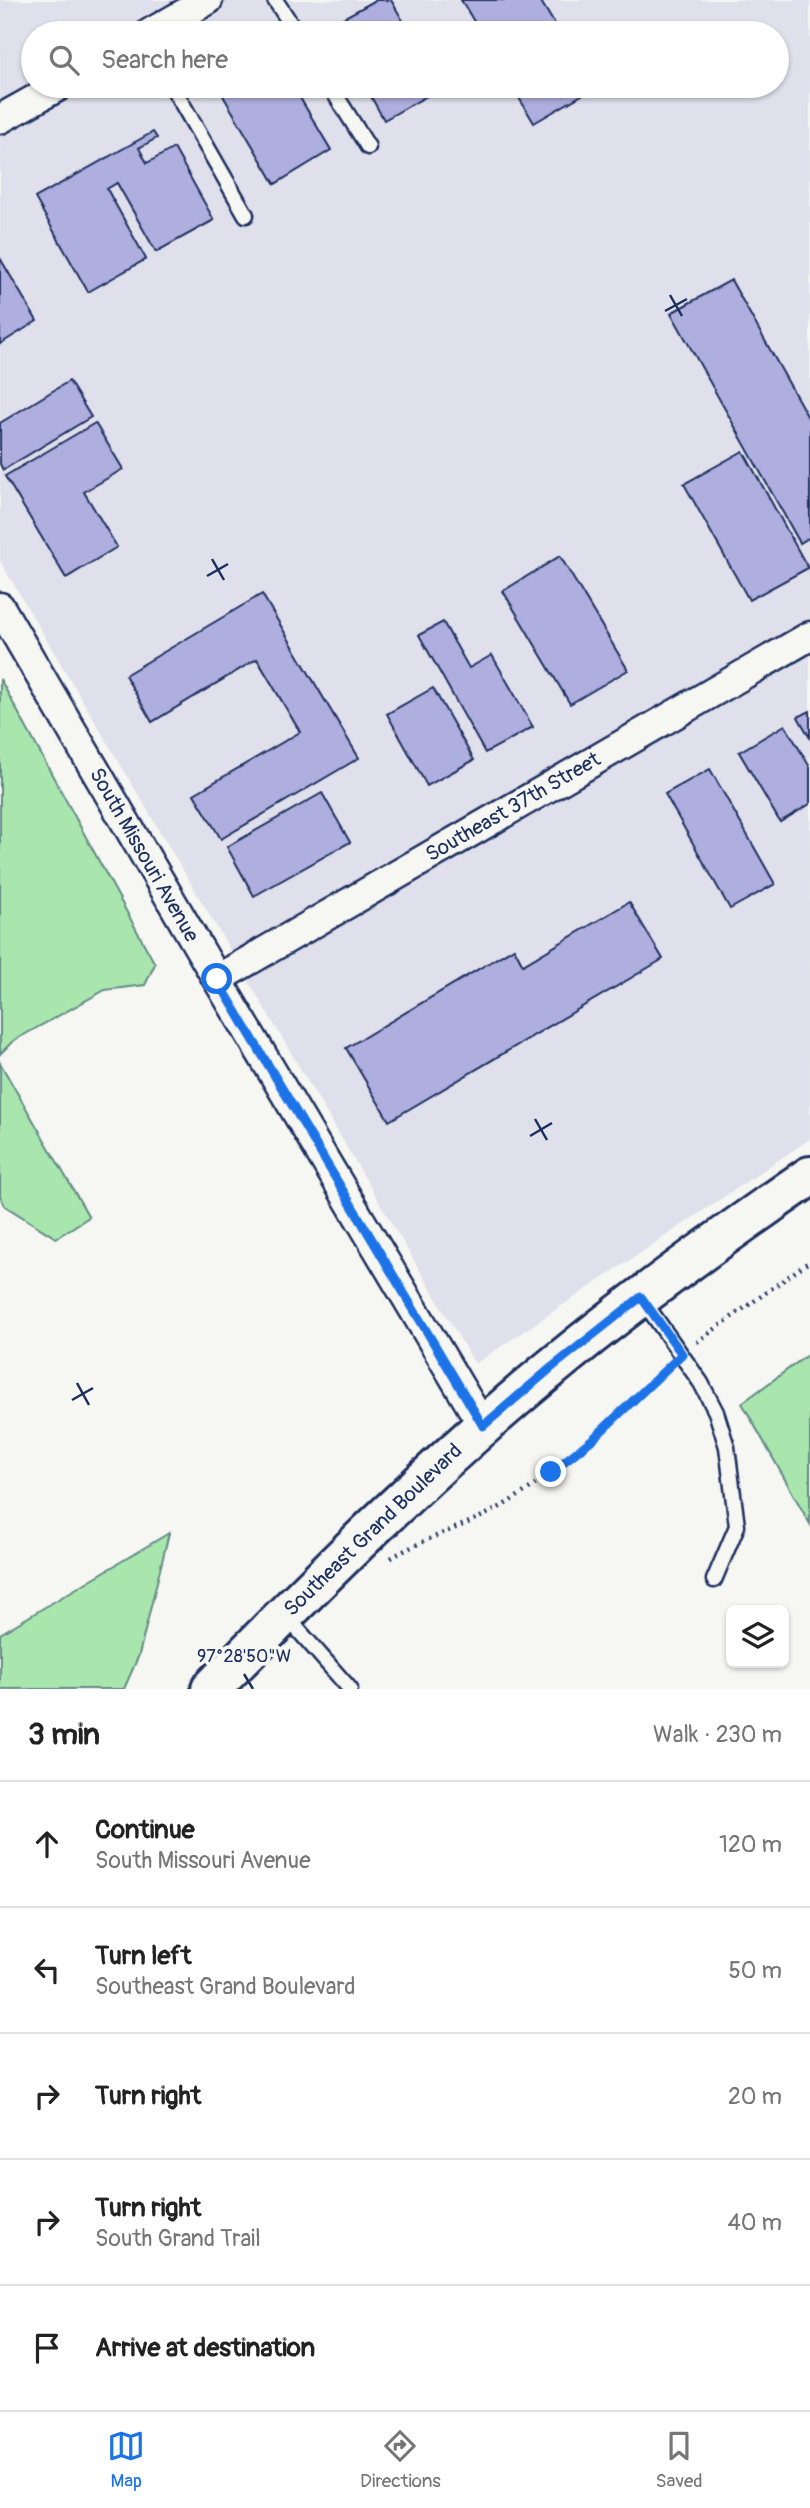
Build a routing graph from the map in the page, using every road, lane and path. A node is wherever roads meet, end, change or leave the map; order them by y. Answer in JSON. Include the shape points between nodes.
{"nodes":[{"id":1,"x":208,"y":0,"type":"edge"},
{"id":2,"x":275,"y":0,"type":"edge"},
{"id":3,"x":171,"y":21,"type":"edge"},
{"id":4,"x":289,"y":21,"type":"edge"},
{"id":5,"x":38,"y":98,"type":"edge"},
{"id":6,"x":179,"y":98,"type":"edge"},
{"id":7,"x":337,"y":98,"type":"edge"},
{"id":8,"x":0,"y":119,"type":"edge"},
{"id":9,"x":368,"y":147,"type":"dead end"},
{"id":10,"x":246,"y":215,"type":"dead end"},
{"id":11,"x":0,"y":607,"type":"edge"},
{"id":12,"x":810,"y":636,"type":"edge"},
{"id":13,"x":217,"y":979,"type":"junction"},
{"id":14,"x":810,"y":1176,"type":"edge"},
{"id":15,"x":810,"y":1261,"type":"edge"},
{"id":16,"x":641,"y":1297,"type":"junction"},
{"id":17,"x":682,"y":1354,"type":"junction"},
{"id":18,"x":483,"y":1426,"type":"junction"},
{"id":19,"x":383,"y":1566,"type":"dead end"},
{"id":20,"x":714,"y":1580,"type":"dead end"},
{"id":21,"x":284,"y":1614,"type":"junction"},
{"id":22,"x":211,"y":1689,"type":"edge"},
{"id":23,"x":350,"y":1689,"type":"edge"}],
"edges":[{"from":1,"to":3,"type":"street"},
{"from":2,"to":4,"type":"lane"},
{"from":5,"to":8,"type":"street"},
{"from":6,"to":10,"type":"lane"},
{"from":7,"to":9,"type":"lane"},
{"from":11,"to":13,"type":"street","name":"South Missouri Avenue"},
{"from":12,"to":13,"type":"street","name":"Southeast 37th Street"},
{"from":13,"to":18,"type":"street","name":"South Missouri Avenue"},
{"from":14,"to":16,"type":"street","name":"Southeast Grand Boulevard"},
{"from":15,"to":17,"type":"path"},
{"from":16,"to":17,"type":"lane"},
{"from":16,"to":18,"type":"street","name":"Southeast Grand Boulevard"},
{"from":17,"to":19,"type":"path","via":[[594,1438],[551,1472],[507,1503]]},
{"from":17,"to":20,"type":"lane","via":[[716,1412],[727,1447],[737,1527]]},
{"from":18,"to":21,"type":"street","name":"Southeast Grand Boulevard"},
{"from":21,"to":22,"type":"street","name":"Southeast Grand Boulevard"},
{"from":21,"to":23,"type":"lane"}]}
